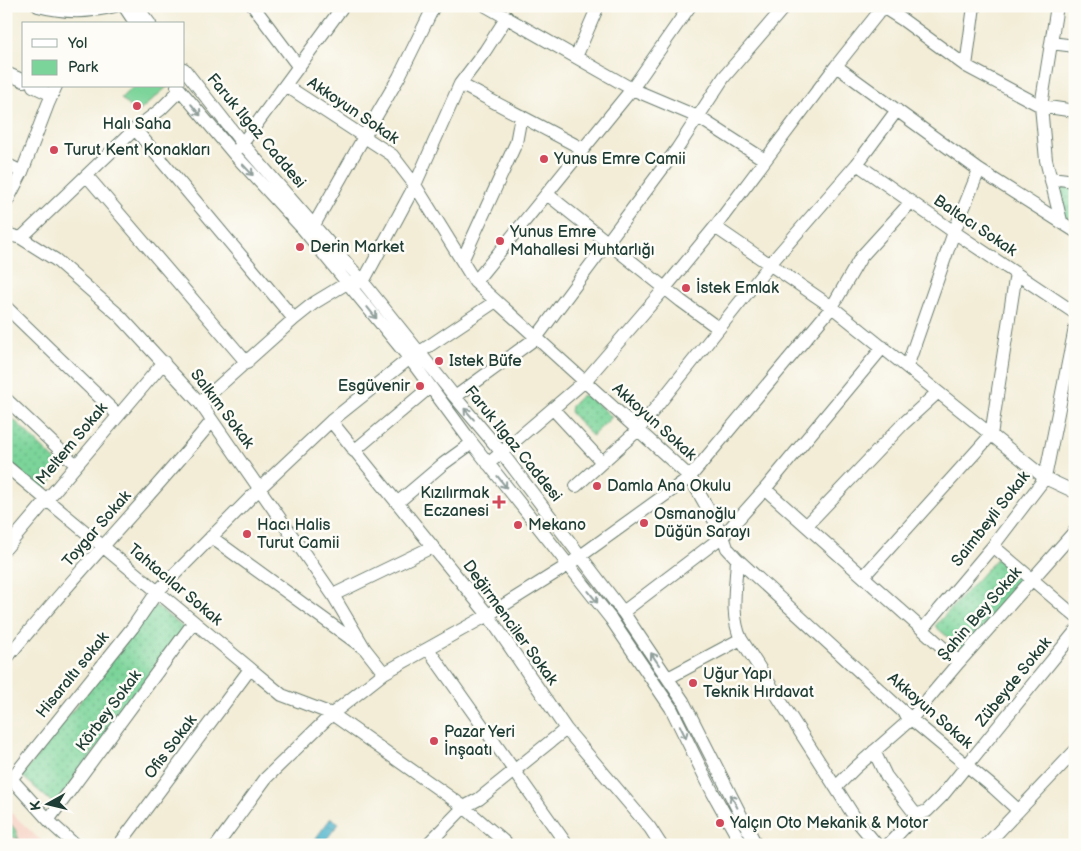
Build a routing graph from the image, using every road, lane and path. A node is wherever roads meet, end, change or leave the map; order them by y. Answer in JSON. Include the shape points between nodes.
{"nodes":[{"id":1,"x":38,"y":6,"type":"edge"},
{"id":2,"x":115,"y":6,"type":"edge"},
{"id":3,"x":124,"y":6,"type":"edge"},
{"id":4,"x":136,"y":6,"type":"edge"},
{"id":5,"x":253,"y":6,"type":"edge"},
{"id":6,"x":343,"y":6,"type":"edge"},
{"id":7,"x":434,"y":6,"type":"edge"},
{"id":8,"x":486,"y":6,"type":"edge"},
{"id":9,"x":598,"y":6,"type":"edge"},
{"id":10,"x":690,"y":6,"type":"edge"},
{"id":11,"x":784,"y":6,"type":"edge"},
{"id":12,"x":906,"y":6,"type":"edge"},
{"id":13,"x":974,"y":6,"type":"edge"},
{"id":14,"x":1057,"y":6,"type":"edge"},
{"id":15,"x":882,"y":7,"type":"edge"},
{"id":16,"x":94,"y":12,"type":"junction"},
{"id":17,"x":507,"y":17,"type":"junction"},
{"id":18,"x":903,"y":20,"type":"junction"},
{"id":19,"x":89,"y":22,"type":"edge"},
{"id":20,"x":135,"y":22,"type":"edge"},
{"id":21,"x":148,"y":22,"type":"edge"},
{"id":22,"x":1051,"y":43,"type":"junction"},
{"id":23,"x":1075,"y":46,"type":"edge"},
{"id":24,"x":576,"y":57,"type":"junction"},
{"id":25,"x":298,"y":66,"type":"junction"},
{"id":26,"x":836,"y":66,"type":"junction"},
{"id":27,"x":966,"y":66,"type":"junction"},
{"id":28,"x":185,"y":70,"type":"edge"},
{"id":29,"x":6,"y":73,"type":"edge"},
{"id":30,"x":22,"y":80,"type":"edge"},
{"id":31,"x":284,"y":84,"type":"junction"},
{"id":32,"x":460,"y":84,"type":"junction"},
{"id":33,"x":178,"y":88,"type":"edge"},
{"id":34,"x":632,"y":89,"type":"junction"},
{"id":35,"x":54,"y":91,"type":"edge"},
{"id":36,"x":1041,"y":106,"type":"junction"},
{"id":37,"x":897,"y":110,"type":"junction"},
{"id":38,"x":1075,"y":111,"type":"edge"},
{"id":39,"x":521,"y":116,"type":"junction"},
{"id":40,"x":698,"y":117,"type":"junction"},
{"id":41,"x":135,"y":129,"type":"junction"},
{"id":42,"x":364,"y":137,"type":"junction"},
{"id":43,"x":242,"y":143,"type":"junction"},
{"id":44,"x":583,"y":149,"type":"junction"},
{"id":45,"x":234,"y":154,"type":"junction"},
{"id":46,"x":764,"y":160,"type":"junction"},
{"id":47,"x":6,"y":164,"type":"edge"},
{"id":48,"x":857,"y":164,"type":"junction"},
{"id":49,"x":979,"y":170,"type":"junction"},
{"id":50,"x":22,"y":172,"type":"junction"},
{"id":51,"x":87,"y":176,"type":"junction"},
{"id":52,"x":1051,"y":178,"type":"junction"},
{"id":53,"x":1075,"y":181,"type":"edge"},
{"id":54,"x":414,"y":185,"type":"junction"},
{"id":55,"x":547,"y":194,"type":"junction"},
{"id":56,"x":911,"y":202,"type":"junction"},
{"id":57,"x":6,"y":203,"type":"edge"},
{"id":58,"x":1061,"y":221,"type":"junction"},
{"id":59,"x":314,"y":225,"type":"junction"},
{"id":60,"x":715,"y":226,"type":"junction"},
{"id":61,"x":1075,"y":231,"type":"edge"},
{"id":62,"x":954,"y":232,"type":"junction"},
{"id":63,"x":6,"y":234,"type":"edge"},
{"id":64,"x":20,"y":238,"type":"junction"},
{"id":65,"x":608,"y":242,"type":"junction"},
{"id":66,"x":462,"y":261,"type":"junction"},
{"id":67,"x":770,"y":263,"type":"junction"},
{"id":68,"x":1016,"y":273,"type":"junction"},
{"id":69,"x":347,"y":282,"type":"junction"},
{"id":70,"x":363,"y":282,"type":"junction"},
{"id":71,"x":475,"y":282,"type":"junction"},
{"id":72,"x":665,"y":288,"type":"junction"},
{"id":73,"x":496,"y":301,"type":"junction"},
{"id":74,"x":6,"y":307,"type":"edge"},
{"id":75,"x":832,"y":307,"type":"junction"},
{"id":76,"x":1075,"y":313,"type":"edge"},
{"id":77,"x":294,"y":319,"type":"junction"},
{"id":78,"x":718,"y":328,"type":"junction"},
{"id":79,"x":1075,"y":328,"type":"edge"},
{"id":80,"x":536,"y":338,"type":"junction"},
{"id":81,"x":882,"y":347,"type":"junction"},
{"id":82,"x":414,"y":356,"type":"junction"},
{"id":83,"x":164,"y":362,"type":"junction"},
{"id":84,"x":247,"y":363,"type":"junction"},
{"id":85,"x":907,"y":367,"type":"junction"},
{"id":86,"x":585,"y":382,"type":"junction"},
{"id":87,"x":430,"y":387,"type":"junction"},
{"id":88,"x":938,"y":392,"type":"junction"},
{"id":89,"x":455,"y":397,"type":"junction"},
{"id":90,"x":6,"y":399,"type":"edge"},
{"id":91,"x":200,"y":403,"type":"junction"},
{"id":92,"x":553,"y":409,"type":"junction"},
{"id":93,"x":118,"y":415,"type":"junction"},
{"id":94,"x":212,"y":421,"type":"junction"},
{"id":95,"x":331,"y":422,"type":"junction"},
{"id":96,"x":638,"y":430,"type":"junction"},
{"id":97,"x":991,"y":435,"type":"junction"},
{"id":98,"x":472,"y":443,"type":"junction"},
{"id":99,"x":354,"y":451,"type":"junction"},
{"id":100,"x":502,"y":453,"type":"junction"},
{"id":101,"x":602,"y":462,"type":"junction"},
{"id":102,"x":488,"y":464,"type":"junction"},
{"id":103,"x":76,"y":465,"type":"junction"},
{"id":104,"x":6,"y":466,"type":"edge"},
{"id":105,"x":690,"y":477,"type":"junction"},
{"id":106,"x":1045,"y":478,"type":"junction"},
{"id":107,"x":576,"y":486,"type":"dead end"},
{"id":108,"x":260,"y":488,"type":"junction"},
{"id":109,"x":765,"y":489,"type":"junction"},
{"id":110,"x":1075,"y":492,"type":"edge"},
{"id":111,"x":47,"y":500,"type":"junction"},
{"id":112,"x":396,"y":503,"type":"junction"},
{"id":113,"x":807,"y":526,"type":"junction"},
{"id":114,"x":1075,"y":531,"type":"edge"},
{"id":115,"x":723,"y":536,"type":"junction"},
{"id":116,"x":212,"y":537,"type":"junction"},
{"id":117,"x":103,"y":546,"type":"junction"},
{"id":118,"x":432,"y":546,"type":"junction"},
{"id":119,"x":993,"y":546,"type":"junction"},
{"id":120,"x":6,"y":548,"type":"edge"},
{"id":121,"x":581,"y":556,"type":"junction"},
{"id":122,"x":737,"y":559,"type":"junction"},
{"id":123,"x":568,"y":565,"type":"junction"},
{"id":124,"x":864,"y":576,"type":"junction"},
{"id":125,"x":1033,"y":579,"type":"junction"},
{"id":126,"x":158,"y":592,"type":"junction"},
{"id":127,"x":333,"y":595,"type":"junction"},
{"id":128,"x":623,"y":612,"type":"junction"},
{"id":129,"x":488,"y":615,"type":"junction"},
{"id":130,"x":1075,"y":616,"type":"edge"},
{"id":131,"x":194,"y":622,"type":"junction"},
{"id":132,"x":922,"y":629,"type":"junction"},
{"id":133,"x":1075,"y":632,"type":"edge"},
{"id":134,"x":741,"y":639,"type":"junction"},
{"id":135,"x":365,"y":649,"type":"junction"},
{"id":136,"x":428,"y":649,"type":"junction"},
{"id":137,"x":6,"y":659,"type":"edge"},
{"id":138,"x":959,"y":662,"type":"junction"},
{"id":139,"x":250,"y":669,"type":"junction"},
{"id":140,"x":384,"y":673,"type":"junction"},
{"id":141,"x":668,"y":678,"type":"junction"},
{"id":142,"x":332,"y":714,"type":"junction"},
{"id":143,"x":911,"y":719,"type":"junction"},
{"id":144,"x":566,"y":729,"type":"junction"},
{"id":145,"x":874,"y":752,"type":"junction"},
{"id":146,"x":1074,"y":755,"type":"edge"},
{"id":147,"x":967,"y":765,"type":"junction"},
{"id":148,"x":515,"y":770,"type":"junction"},
{"id":149,"x":9,"y":775,"type":"edge"},
{"id":150,"x":836,"y":787,"type":"junction"},
{"id":151,"x":464,"y":808,"type":"junction"},
{"id":152,"x":1018,"y":810,"type":"junction"},
{"id":153,"x":916,"y":815,"type":"junction"},
{"id":154,"x":49,"y":819,"type":"junction"},
{"id":155,"x":75,"y":845,"type":"edge"},
{"id":156,"x":119,"y":845,"type":"edge"},
{"id":157,"x":217,"y":845,"type":"edge"},
{"id":158,"x":427,"y":845,"type":"edge"},
{"id":159,"x":508,"y":845,"type":"edge"},
{"id":160,"x":567,"y":845,"type":"edge"},
{"id":161,"x":661,"y":845,"type":"edge"},
{"id":162,"x":742,"y":845,"type":"edge"},
{"id":163,"x":756,"y":845,"type":"edge"},
{"id":164,"x":877,"y":845,"type":"edge"},
{"id":165,"x":888,"y":845,"type":"edge"},
{"id":166,"x":986,"y":845,"type":"edge"}],
"edges":[{"from":1,"to":16,"type":"street"},
{"from":2,"to":16,"type":"street"},
{"from":3,"to":20,"type":"street"},
{"from":4,"to":21,"type":"street"},
{"from":5,"to":25,"type":"street"},
{"from":6,"to":25,"type":"street"},
{"from":7,"to":42,"type":"street","via":[[399,78]]},
{"from":8,"to":17,"type":"street"},
{"from":9,"to":24,"type":"street"},
{"from":10,"to":34,"type":"street"},
{"from":11,"to":40,"type":"street","via":[[724,77]]},
{"from":12,"to":18,"type":"street"},
{"from":13,"to":27,"type":"street"},
{"from":14,"to":22,"type":"street"},
{"from":15,"to":18,"type":"street"},
{"from":15,"to":26,"type":"street"},
{"from":16,"to":19,"type":"street"},
{"from":17,"to":24,"type":"street"},
{"from":17,"to":32,"type":"street"},
{"from":18,"to":27,"type":"street"},
{"from":22,"to":23,"type":"street"},
{"from":22,"to":36,"type":"street"},
{"from":24,"to":34,"type":"street"},
{"from":25,"to":31,"type":"street"},
{"from":26,"to":37,"type":"street"},
{"from":26,"to":46,"type":"street"},
{"from":27,"to":36,"type":"street"},
{"from":28,"to":43,"type":"street","name":"Faruk Ilgaz Caddesi"},
{"from":29,"to":30,"type":"street"},
{"from":31,"to":42,"type":"street","name":"Akkoyun Sokak"},
{"from":31,"to":43,"type":"street"},
{"from":32,"to":39,"type":"street"},
{"from":32,"to":54,"type":"street"},
{"from":33,"to":41,"type":"street","via":[[160,110]]},
{"from":33,"to":45,"type":"street","name":"Faruk Ilgaz Caddesi","one_way":true},
{"from":34,"to":40,"type":"street"},
{"from":34,"to":44,"type":"street"},
{"from":35,"to":50,"type":"street"},
{"from":36,"to":38,"type":"street"},
{"from":36,"to":52,"type":"street"},
{"from":37,"to":48,"type":"street"},
{"from":37,"to":49,"type":"street"},
{"from":39,"to":44,"type":"street"},
{"from":39,"to":66,"type":"street","via":[[516,143]]},
{"from":40,"to":46,"type":"street"},
{"from":40,"to":65,"type":"street"},
{"from":41,"to":51,"type":"street"},
{"from":41,"to":77,"type":"street"},
{"from":42,"to":54,"type":"street","name":"Akkoyun Sokak","via":[[392,155]]},
{"from":42,"to":59,"type":"street"},
{"from":43,"to":45,"type":"street"},
{"from":43,"to":59,"type":"street","name":"Faruk Ilgaz Caddesi"},
{"from":44,"to":55,"type":"street"},
{"from":45,"to":69,"type":"street","name":"Faruk Ilgaz Caddesi","one_way":true},
{"from":46,"to":60,"type":"street"},
{"from":47,"to":50,"type":"street"},
{"from":48,"to":56,"type":"street","name":"Baltacı Sokak"},
{"from":48,"to":67,"type":"street"},
{"from":49,"to":58,"type":"street"},
{"from":49,"to":62,"type":"street"},
{"from":50,"to":57,"type":"street"},
{"from":51,"to":64,"type":"street"},
{"from":51,"to":84,"type":"street"},
{"from":52,"to":53,"type":"street"},
{"from":52,"to":58,"type":"street"},
{"from":54,"to":66,"type":"street","name":"Akkoyun Sokak"},
{"from":54,"to":70,"type":"street"},
{"from":55,"to":65,"type":"street"},
{"from":55,"to":71,"type":"street"},
{"from":56,"to":62,"type":"street","name":"Baltacı Sokak"},
{"from":56,"to":75,"type":"street","via":[[861,257]]},
{"from":58,"to":61,"type":"street"},
{"from":59,"to":70,"type":"street","name":"Faruk Ilgaz Caddesi"},
{"from":60,"to":67,"type":"street"},
{"from":60,"to":72,"type":"street"},
{"from":62,"to":68,"type":"street","name":"Baltacı Sokak"},
{"from":62,"to":85,"type":"street"},
{"from":63,"to":64,"type":"street","name":"Salkım Sokak"},
{"from":64,"to":83,"type":"street","name":"Salkım Sokak","via":[[56,260],[120,316]]},
{"from":65,"to":72,"type":"street"},
{"from":65,"to":80,"type":"street"},
{"from":66,"to":71,"type":"street","name":"Akkoyun Sokak"},
{"from":67,"to":75,"type":"street"},
{"from":67,"to":78,"type":"street"},
{"from":68,"to":76,"type":"street","name":"Baltacı Sokak"},
{"from":68,"to":97,"type":"street"},
{"from":69,"to":70,"type":"street"},
{"from":69,"to":77,"type":"street"},
{"from":69,"to":82,"type":"street","name":"Faruk Ilgaz Caddesi","one_way":true},
{"from":70,"to":82,"type":"street","name":"Faruk Ilgaz Caddesi"},
{"from":71,"to":73,"type":"street","name":"Akkoyun Sokak"},
{"from":72,"to":78,"type":"street"},
{"from":72,"to":86,"type":"street"},
{"from":73,"to":80,"type":"street","name":"Akkoyun Sokak"},
{"from":73,"to":82,"type":"street","name":"Hisaraltı sokak"},
{"from":74,"to":93,"type":"street"},
{"from":75,"to":81,"type":"street"},
{"from":75,"to":105,"type":"street"},
{"from":77,"to":84,"type":"street"},
{"from":78,"to":96,"type":"street"},
{"from":79,"to":106,"type":"street","name":"Saimbeyli Sokak"},
{"from":80,"to":86,"type":"street","name":"Akkoyun Sokak"},
{"from":80,"to":89,"type":"street"},
{"from":81,"to":85,"type":"street"},
{"from":81,"to":109,"type":"street"},
{"from":82,"to":87,"type":"street","name":"Faruk Ilgaz Caddesi"},
{"from":82,"to":89,"type":"street","name":"Faruk Ilgaz Caddesi"},
{"from":82,"to":95,"type":"street","name":"Hisaraltı sokak"},
{"from":83,"to":91,"type":"street","name":"Salkım Sokak"},
{"from":83,"to":93,"type":"street","name":"Meltem Sokak"},
{"from":84,"to":91,"type":"street"},
{"from":85,"to":88,"type":"street"},
{"from":86,"to":92,"type":"street"},
{"from":86,"to":96,"type":"street","name":"Akkoyun Sokak"},
{"from":87,"to":98,"type":"street","name":"Faruk Ilgaz Caddesi"},
{"from":87,"to":99,"type":"street"},
{"from":88,"to":97,"type":"street"},
{"from":88,"to":113,"type":"street"},
{"from":100,"to":89,"type":"street","name":"Faruk Ilgaz Caddesi","one_way":true},
{"from":90,"to":103,"type":"street"},
{"from":91,"to":94,"type":"street","name":"Salkım Sokak"},
{"from":92,"to":100,"type":"street"},
{"from":92,"to":101,"type":"street"},
{"from":93,"to":103,"type":"street","name":"Meltem Sokak"},
{"from":94,"to":108,"type":"street","name":"Salkım Sokak"},
{"from":94,"to":117,"type":"street","name":"Toygar Sokak"},
{"from":95,"to":99,"type":"street","name":"Değirmenciler Sokak"},
{"from":95,"to":108,"type":"street","name":"Hisaraltı sokak"},
{"from":96,"to":101,"type":"street"},
{"from":96,"to":105,"type":"street","name":"Akkoyun Sokak"},
{"from":97,"to":106,"type":"street"},
{"from":97,"to":124,"type":"street"},
{"from":98,"to":102,"type":"street","name":"Faruk Ilgaz Caddesi"},
{"from":98,"to":112,"type":"street"},
{"from":99,"to":112,"type":"street","name":"Değirmenciler Sokak"},
{"from":100,"to":102,"type":"street"},
{"from":100,"to":121,"type":"street","name":"Faruk Ilgaz Caddesi"},
{"from":101,"to":107,"type":"street"},
{"from":102,"to":123,"type":"street","name":"Faruk Ilgaz Caddesi","one_way":true},
{"from":103,"to":111,"type":"street","name":"Meltem Sokak"},
{"from":104,"to":111,"type":"street","name":"Tahtacılar Sokak"},
{"from":105,"to":115,"type":"street","name":"Akkoyun Sokak"},
{"from":105,"to":121,"type":"street"},
{"from":106,"to":110,"type":"street"},
{"from":106,"to":119,"type":"street","name":"Saimbeyli Sokak"},
{"from":108,"to":116,"type":"street","name":"Hisaraltı sokak"},
{"from":108,"to":127,"type":"street","name":"Salkım Sokak"},
{"from":109,"to":113,"type":"street"},
{"from":109,"to":115,"type":"street"},
{"from":111,"to":117,"type":"street","name":"Tahtacılar Sokak"},
{"from":111,"to":120,"type":"street","name":"Meltem Sokak"},
{"from":112,"to":118,"type":"street","name":"Değirmenciler Sokak"},
{"from":113,"to":124,"type":"street"},
{"from":114,"to":125,"type":"street","name":"Şahin Bey Sokak"},
{"from":115,"to":122,"type":"street","name":"Akkoyun Sokak","via":[[726,548]]},
{"from":115,"to":128,"type":"street"},
{"from":116,"to":126,"type":"street","name":"Hisaraltı sokak"},
{"from":116,"to":135,"type":"street"},
{"from":117,"to":126,"type":"street","name":"Tahtacılar Sokak"},
{"from":117,"to":137,"type":"street","name":"Toygar Sokak"},
{"from":118,"to":127,"type":"street"},
{"from":118,"to":129,"type":"street","name":"Değirmenciler Sokak"},
{"from":119,"to":125,"type":"street"},
{"from":119,"to":132,"type":"street","name":"Saimbeyli Sokak"},
{"from":121,"to":123,"type":"street"},
{"from":121,"to":128,"type":"street","name":"Faruk Ilgaz Caddesi"},
{"from":122,"to":134,"type":"street","via":[[735,607]]},
{"from":122,"to":143,"type":"street","name":"Akkoyun Sokak"},
{"from":123,"to":129,"type":"street"},
{"from":123,"to":162,"type":"street","name":"Faruk Ilgaz Caddesi","one_way":true,"via":[[611,620],[671,708]]},
{"from":124,"to":132,"type":"street"},
{"from":125,"to":130,"type":"street"},
{"from":125,"to":138,"type":"street","name":"Şahin Bey Sokak"},
{"from":126,"to":131,"type":"street","name":"Tahtacılar Sokak"},
{"from":126,"to":149,"type":"street","name":"Hisaraltı sokak","via":[[133,627]]},
{"from":127,"to":135,"type":"street","name":"Salkım Sokak"},
{"from":141,"to":128,"type":"street","name":"Faruk Ilgaz Caddesi","one_way":true},
{"from":129,"to":136,"type":"street"},
{"from":129,"to":144,"type":"street","name":"Değirmenciler Sokak"},
{"from":131,"to":139,"type":"street","name":"Tahtacılar Sokak"},
{"from":131,"to":154,"type":"street","name":"Körbey Sokak"},
{"from":132,"to":138,"type":"street"},
{"from":133,"to":147,"type":"street","name":"Zübeyde Sokak"},
{"from":134,"to":141,"type":"street"},
{"from":134,"to":150,"type":"street"},
{"from":135,"to":140,"type":"street"},
{"from":136,"to":140,"type":"street"},
{"from":136,"to":148,"type":"street"},
{"from":138,"to":143,"type":"street","name":"Şahin Bey Sokak"},
{"from":139,"to":142,"type":"street","name":"Tahtacılar Sokak","via":[[282,695]]},
{"from":139,"to":156,"type":"street","name":"Ofis Sokak"},
{"from":140,"to":142,"type":"street"},
{"from":163,"to":141,"type":"street","name":"Faruk Ilgaz Caddesi","one_way":true,"via":[[683,701]]},
{"from":142,"to":151,"type":"street","name":"Tahtacılar Sokak"},
{"from":142,"to":157,"type":"street","via":[[266,778]]},
{"from":143,"to":145,"type":"street","name":"Şahin Bey Sokak"},
{"from":143,"to":147,"type":"street","name":"Akkoyun Sokak"},
{"from":144,"to":148,"type":"street"},
{"from":144,"to":161,"type":"street","name":"Değirmenciler Sokak"},
{"from":145,"to":150,"type":"street","name":"Şahin Bey Sokak"},
{"from":145,"to":153,"type":"street","via":[[886,776]]},
{"from":146,"to":152,"type":"street"},
{"from":147,"to":152,"type":"street","name":"Akkoyun Sokak"},
{"from":147,"to":153,"type":"street","name":"Zübeyde Sokak","via":[[927,811]]},
{"from":148,"to":151,"type":"street"},
{"from":148,"to":160,"type":"street"},
{"from":149,"to":154,"type":"street"},
{"from":150,"to":164,"type":"street"},
{"from":151,"to":158,"type":"street"},
{"from":151,"to":159,"type":"street","name":"Tahtacılar Sokak"},
{"from":152,"to":166,"type":"street"},
{"from":153,"to":165,"type":"street","name":"Zübeyde Sokak"},
{"from":154,"to":155,"type":"street"}]}
